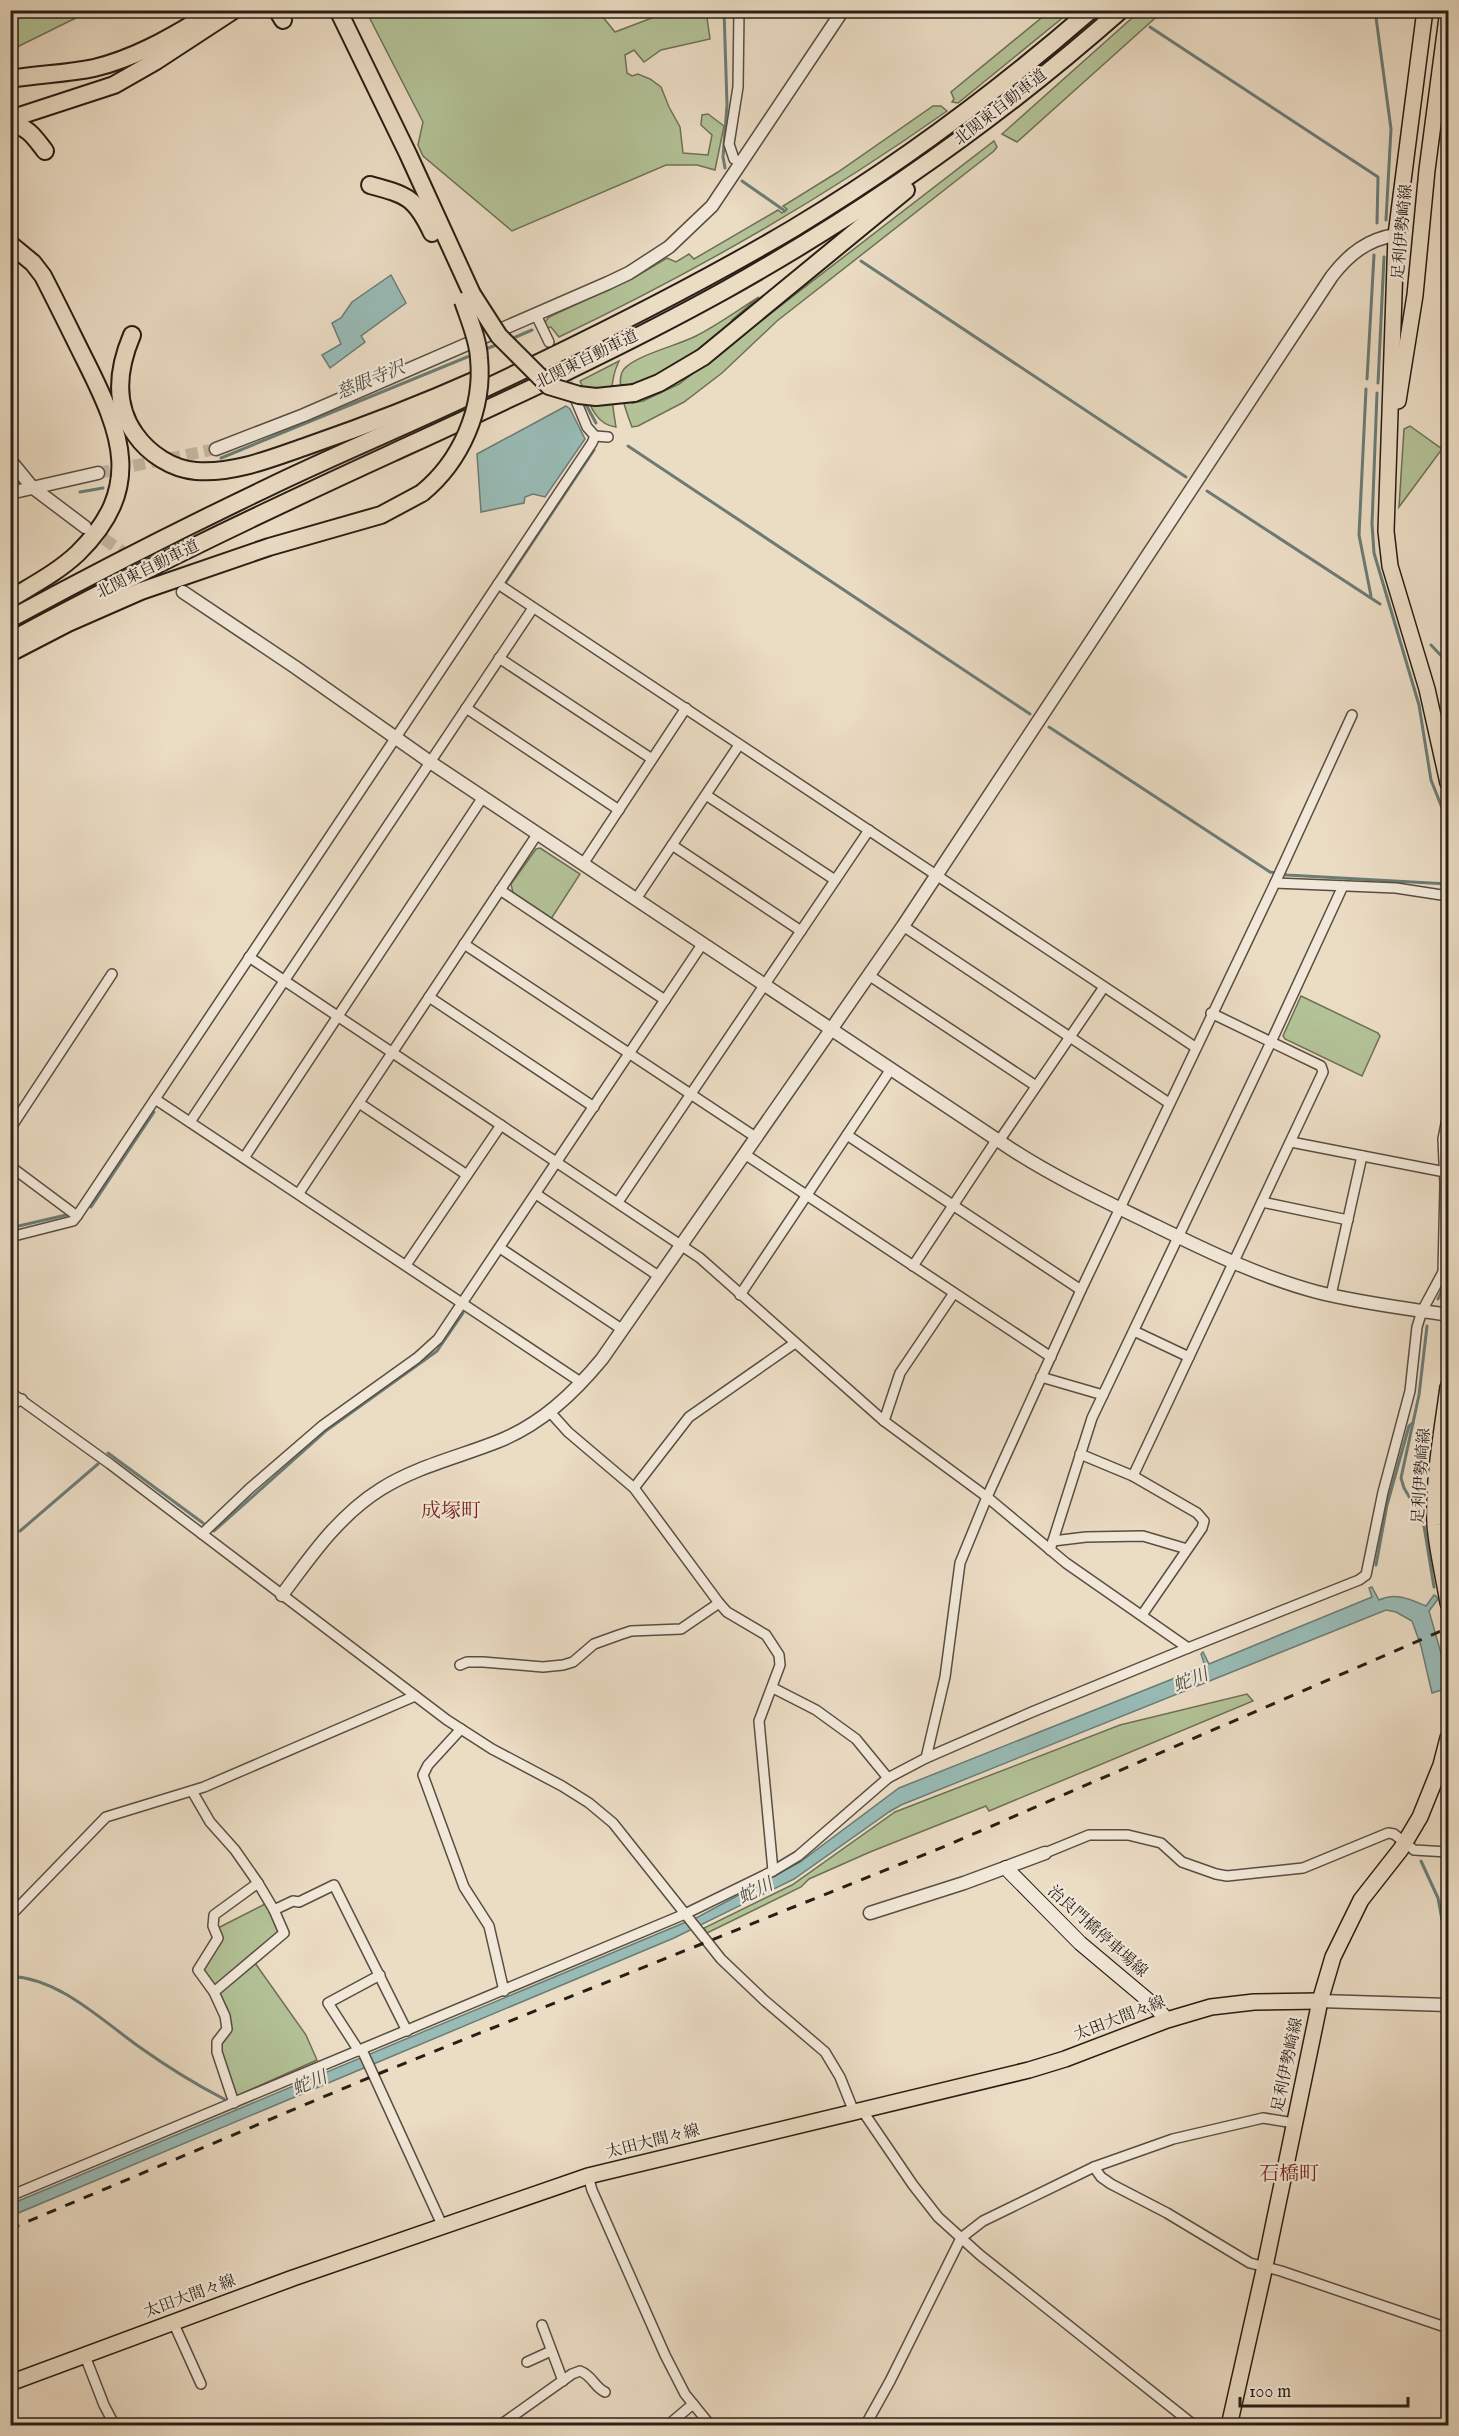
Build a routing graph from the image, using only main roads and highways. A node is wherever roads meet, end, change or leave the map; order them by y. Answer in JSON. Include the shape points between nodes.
{"nodes":[{"id":1,"x":215,"y":10,"type":"edge"},
{"id":2,"x":234,"y":10,"type":"edge"},
{"id":3,"x":338,"y":10,"type":"edge"},
{"id":4,"x":1091,"y":10,"type":"edge"},
{"id":5,"x":1121,"y":10,"type":"edge"},
{"id":6,"x":1425,"y":10,"type":"edge"},
{"id":7,"x":1448,"y":10,"type":"edge"},
{"id":8,"x":10,"y":79,"type":"edge"},
{"id":9,"x":1011,"y":102,"type":"junction"},
{"id":10,"x":10,"y":119,"type":"edge"},
{"id":11,"x":10,"y":124,"type":"edge"},
{"id":12,"x":45,"y":151,"type":"dead end"},
{"id":13,"x":1427,"y":170,"type":"junction"},
{"id":14,"x":370,"y":185,"type":"dead end"},
{"id":15,"x":1396,"y":235,"type":"junction"},
{"id":16,"x":10,"y":244,"type":"edge"},
{"id":17,"x":1418,"y":257,"type":"junction"},
{"id":18,"x":468,"y":297,"type":"junction"},
{"id":19,"x":132,"y":335,"type":"dead end"},
{"id":20,"x":542,"y":361,"type":"junction"},
{"id":21,"x":1389,"y":457,"type":"junction"},
{"id":22,"x":10,"y":599,"type":"edge"},
{"id":23,"x":10,"y":619,"type":"edge"},
{"id":24,"x":10,"y":641,"type":"edge"},
{"id":25,"x":10,"y":652,"type":"edge"},
{"id":26,"x":1449,"y":783,"type":"edge"},
{"id":27,"x":1449,"y":1387,"type":"edge"},
{"id":28,"x":1449,"y":1603,"type":"edge"},
{"id":29,"x":1449,"y":1738,"type":"edge"},
{"id":30,"x":1006,"y":1868,"type":"road end"},
{"id":31,"x":1320,"y":2001,"type":"junction"},
{"id":32,"x":1167,"y":2020,"type":"junction"},
{"id":33,"x":10,"y":2383,"type":"edge"},
{"id":34,"x":1229,"y":2426,"type":"edge"}],
"edges":[{"from":1,"to":8,"type":"highway","via":[[152,47],[111,63]]},
{"from":2,"to":10,"type":"highway","via":[[114,85]]},
{"from":3,"to":18,"type":"highway","via":[[408,154]]},
{"from":4,"to":20,"type":"highway","name":"北関東自動車道","via":[[997,88],[847,195],[715,273]]},
{"from":5,"to":9,"type":"highway","name":"北関東自動車道"},
{"from":6,"to":15,"type":"main road","name":"足利伊勢崎線"},
{"from":7,"to":13,"type":"main road","name":"足利伊勢崎線"},
{"from":9,"to":18,"type":"highway","bridge":true,"via":[[703,357],[634,393],[596,397],[549,386],[499,336]]},
{"from":9,"to":24,"type":"highway","name":"北関東自動車道","via":[[868,204],[717,294],[559,375],[266,512]]},
{"from":11,"to":12,"type":"highway","via":[[33,134]]},
{"from":13,"to":15,"type":"main road","via":[[1422,176],[1414,222]]},
{"from":13,"to":17,"type":"main road","name":"足利伊勢崎線"},
{"from":14,"to":18,"type":"highway","via":[[398,193],[418,206]]},
{"from":15,"to":17,"type":"main road"},
{"from":15,"to":21,"type":"main road","name":"足利伊勢崎線"},
{"from":16,"to":22,"type":"highway","via":[[38,270],[59,307],[108,405],[120,445],[120,463],[111,507],[87,543],[64,564]]},
{"from":17,"to":21,"type":"main road","name":"足利伊勢崎線"},
{"from":18,"to":25,"type":"highway","bridge":true,"via":[[479,358],[477,399],[454,458],[422,493],[381,515],[269,547],[141,591]]},
{"from":19,"to":20,"type":"highway","via":[[119,382],[126,420],[156,456],[195,471],[232,469],[282,454],[374,423],[490,374]]},
{"from":20,"to":23,"type":"highway","name":"北関東自動車道","via":[[267,488]]},
{"from":21,"to":26,"type":"main road","name":"足利伊勢崎線","via":[[1386,531],[1390,566],[1427,689]]},
{"from":27,"to":28,"type":"main road","name":"足利伊勢崎線","via":[[1435,1515]]},
{"from":29,"to":31,"type":"main road","name":"足利伊勢崎線","via":[[1429,1798],[1405,1844],[1351,1916]]},
{"from":30,"to":32,"type":"main road","name":"治良門橋停車場線","via":[[1080,1943]]},
{"from":31,"to":32,"type":"main road","name":"太田大間々線","via":[[1230,2004]]},
{"from":31,"to":34,"type":"main road","name":"足利伊勢崎線"},
{"from":32,"to":33,"type":"main road","name":"太田大間々線","via":[[1029,2070],[588,2176]]}]}
